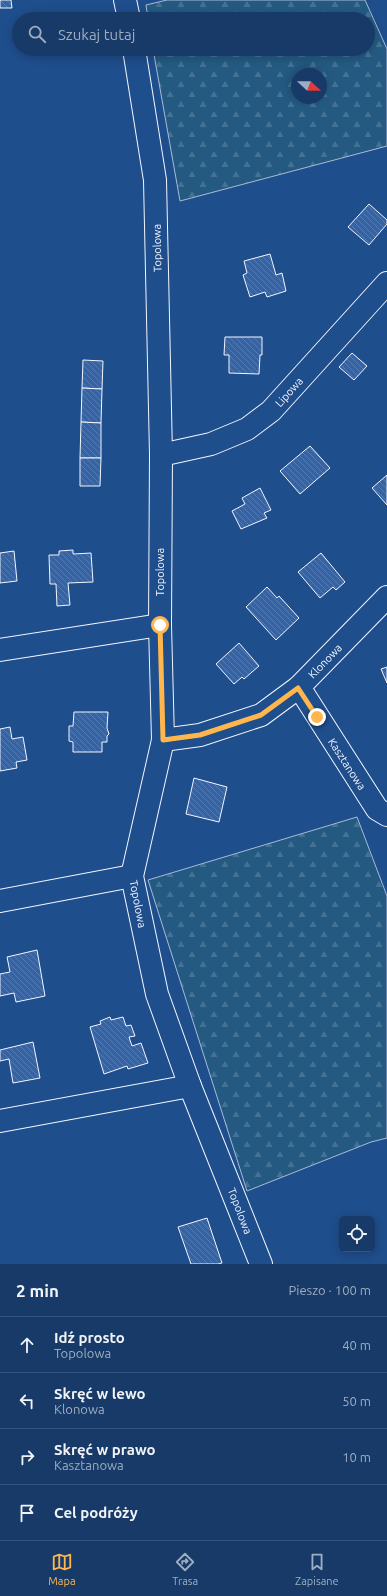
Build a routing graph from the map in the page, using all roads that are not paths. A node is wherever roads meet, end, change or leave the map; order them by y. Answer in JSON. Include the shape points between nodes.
{"nodes":[{"id":1,"x":126,"y":0,"type":"edge"},
{"id":2,"x":128,"y":12,"type":"edge"},
{"id":3,"x":135,"y":56,"type":"edge"},
{"id":4,"x":387,"y":283,"type":"edge"},
{"id":5,"x":161,"y":455,"type":"junction"},
{"id":6,"x":387,"y":597,"type":"edge"},
{"id":7,"x":160,"y":625,"type":"junction"},
{"id":8,"x":0,"y":650,"type":"edge"},
{"id":9,"x":298,"y":688,"type":"junction"},
{"id":10,"x":163,"y":740,"type":"junction"},
{"id":11,"x":387,"y":815,"type":"edge"},
{"id":12,"x":132,"y":876,"type":"junction"},
{"id":13,"x":0,"y":901,"type":"edge"},
{"id":14,"x":190,"y":1086,"type":"junction"},
{"id":15,"x":0,"y":1121,"type":"edge"},
{"id":16,"x":261,"y":1264,"type":"edge"}],
"edges":[{"from":1,"to":2,"type":"street"},
{"from":3,"to":5,"type":"street","name":"Topolowa","via":[[155,180]]},
{"from":4,"to":5,"type":"street","name":"Lipowa","via":[[272,412],[247,429],[218,441]]},
{"from":5,"to":7,"type":"street","name":"Topolowa"},
{"from":6,"to":9,"type":"street","name":"Klonowa"},
{"from":7,"to":8,"type":"street"},
{"from":7,"to":10,"type":"street","name":"Topolowa"},
{"from":9,"to":10,"type":"street","name":"Klonowa","via":[[261,715],[200,735]]},
{"from":9,"to":11,"type":"street","name":"Kasztanowa","via":[[377,809]]},
{"from":10,"to":12,"type":"street","name":"Topolowa"},
{"from":12,"to":13,"type":"street"},
{"from":12,"to":14,"type":"street","name":"Topolowa","via":[[157,994]]},
{"from":14,"to":15,"type":"street"},
{"from":14,"to":16,"type":"street","name":"Topolowa"}]}
